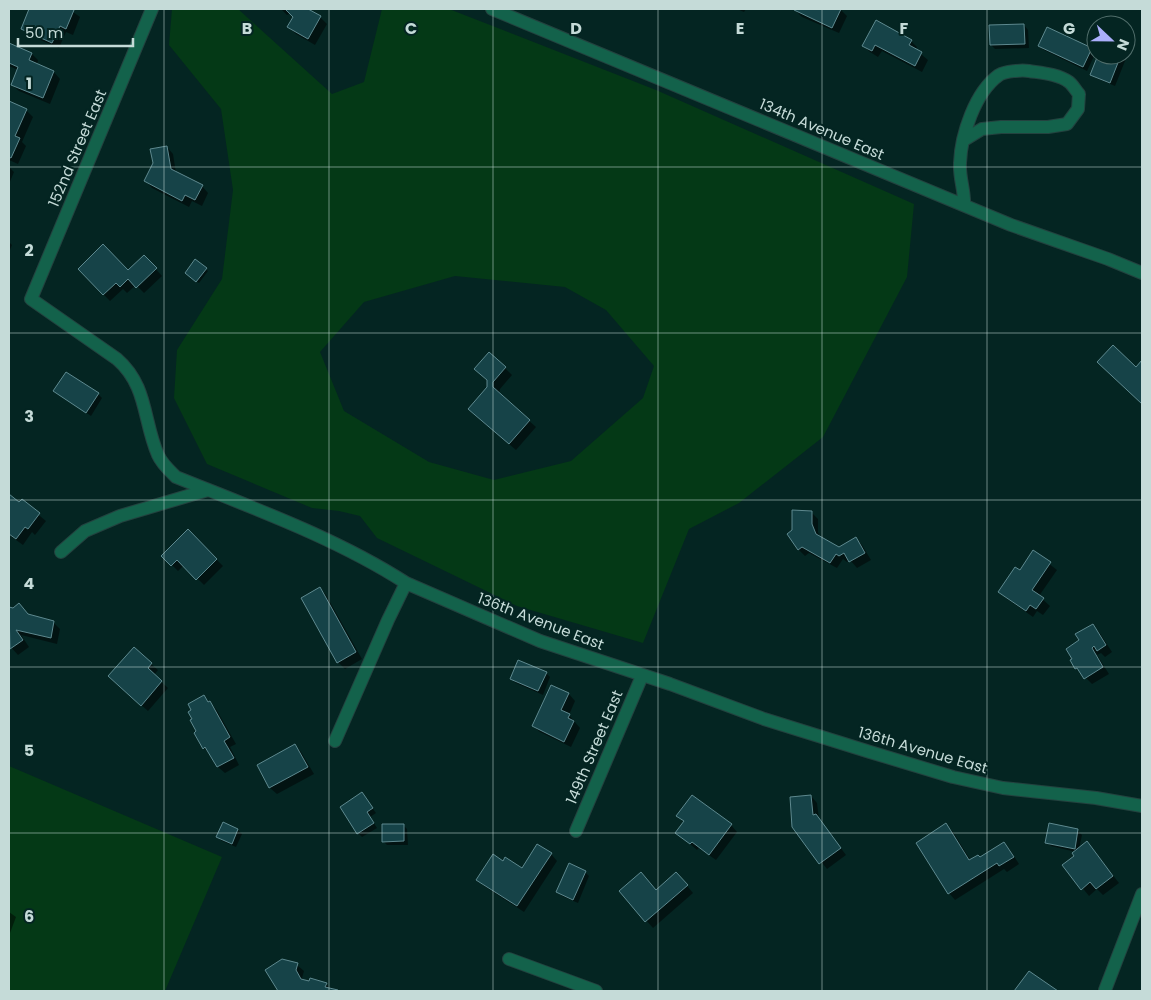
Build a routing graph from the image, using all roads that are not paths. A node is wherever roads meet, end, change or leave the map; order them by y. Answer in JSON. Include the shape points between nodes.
{"nodes":[{"id":1,"x":152,"y":9,"type":"edge"},
{"id":2,"x":492,"y":9,"type":"edge"},
{"id":3,"x":964,"y":140,"type":"junction"},
{"id":4,"x":964,"y":205,"type":"junction"},
{"id":5,"x":1142,"y":273,"type":"edge"},
{"id":6,"x":31,"y":299,"type":"joint"},
{"id":7,"x":208,"y":490,"type":"junction"},
{"id":8,"x":61,"y":552,"type":"dead end"},
{"id":9,"x":406,"y":583,"type":"junction"},
{"id":10,"x":642,"y":676,"type":"junction"},
{"id":11,"x":334,"y":741,"type":"dead end"},
{"id":12,"x":1142,"y":806,"type":"edge"},
{"id":13,"x":576,"y":831,"type":"dead end"},
{"id":14,"x":1142,"y":894,"type":"edge"},
{"id":15,"x":509,"y":959,"type":"dead end"},
{"id":16,"x":1105,"y":990,"type":"edge"},
{"id":17,"x":596,"y":991,"type":"edge"}],
"edges":[{"from":1,"to":6,"type":"street","name":"152nd Street East"},
{"from":2,"to":4,"type":"street","name":"134th Avenue East"},
{"from":3,"to":3,"type":"street","via":[[969,118],[982,92],[1000,74],[1025,70],[1050,74],[1070,82],[1079,94],[1078,109],[1067,124],[982,129]]},
{"from":3,"to":4,"type":"street","via":[[960,164]]},
{"from":4,"to":5,"type":"street","name":"134th Avenue East"},
{"from":6,"to":7,"type":"street","name":"136th Avenue East","via":[[128,368],[137,385],[164,465],[176,477]]},
{"from":7,"to":8,"type":"street","via":[[120,516],[85,532]]},
{"from":7,"to":9,"type":"street","name":"136th Avenue East","via":[[304,530]]},
{"from":9,"to":10,"type":"street","name":"136th Avenue East","via":[[540,641]]},
{"from":9,"to":11,"type":"street"},
{"from":10,"to":12,"type":"street","name":"136th Avenue East","via":[[764,719],[952,777],[1002,788]]},
{"from":10,"to":13,"type":"street","name":"149th Street East"},
{"from":14,"to":16,"type":"street"},
{"from":15,"to":17,"type":"street"}]}
